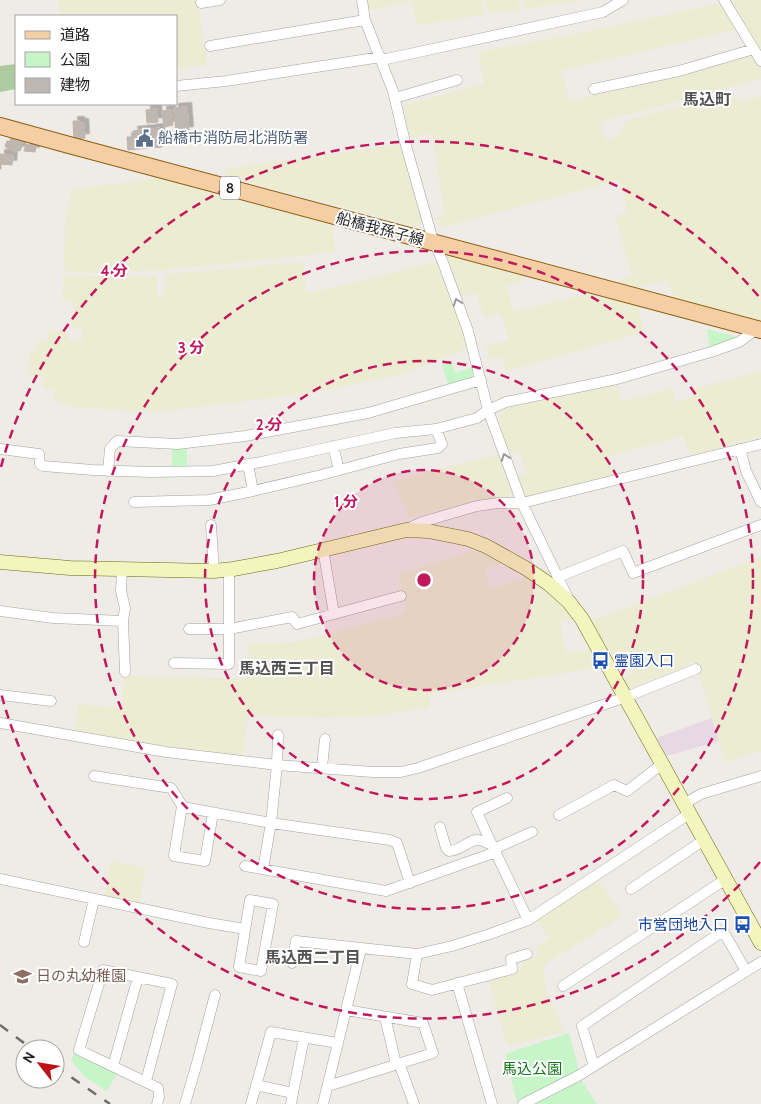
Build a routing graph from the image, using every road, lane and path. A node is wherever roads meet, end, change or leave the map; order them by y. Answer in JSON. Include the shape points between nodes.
{"nodes":[{"id":1,"x":220,"y":0,"type":"edge"},
{"id":2,"x":362,"y":0,"type":"edge"},
{"id":3,"x":623,"y":0,"type":"edge"},
{"id":4,"x":724,"y":0,"type":"edge"},
{"id":5,"x":201,"y":3,"type":"dead end"},
{"id":6,"x":365,"y":20,"type":"junction"},
{"id":7,"x":210,"y":46,"type":"dead end"},
{"id":8,"x":754,"y":49,"type":"junction"},
{"id":9,"x":381,"y":59,"type":"junction"},
{"id":10,"x":761,"y":61,"type":"edge"},
{"id":11,"x":457,"y":80,"type":"dead end"},
{"id":12,"x":178,"y":86,"type":"edge"},
{"id":13,"x":594,"y":89,"type":"dead end"},
{"id":14,"x":395,"y":98,"type":"junction"},
{"id":15,"x":0,"y":126,"type":"edge"},
{"id":16,"x":436,"y":244,"type":"junction"},
{"id":17,"x":759,"y":330,"type":"edge"},
{"id":18,"x":481,"y":380,"type":"junction"},
{"id":19,"x":488,"y":410,"type":"junction"},
{"id":20,"x":436,"y":429,"type":"junction"},
{"id":21,"x":761,"y":444,"type":"edge"},
{"id":22,"x":333,"y":446,"type":"junction"},
{"id":23,"x":740,"y":449,"type":"junction"},
{"id":24,"x":0,"y":450,"type":"edge"},
{"id":25,"x":248,"y":464,"type":"junction"},
{"id":26,"x":339,"y":470,"type":"junction"},
{"id":27,"x":108,"y":471,"type":"junction"},
{"id":28,"x":253,"y":491,"type":"junction"},
{"id":29,"x":761,"y":500,"type":"edge"},
{"id":30,"x":134,"y":502,"type":"dead end"},
{"id":31,"x":522,"y":503,"type":"junction"},
{"id":32,"x":211,"y":525,"type":"dead end"},
{"id":33,"x":761,"y":525,"type":"edge"},
{"id":34,"x":406,"y":530,"type":"junction"},
{"id":35,"x":323,"y":549,"type":"junction"},
{"id":36,"x":0,"y":562,"type":"edge"},
{"id":37,"x":229,"y":569,"type":"junction"},
{"id":38,"x":122,"y":570,"type":"junction"},
{"id":39,"x":214,"y":571,"type":"junction"},
{"id":40,"x":558,"y":577,"type":"junction"},
{"id":41,"x":401,"y":596,"type":"dead end"},
{"id":42,"x":569,"y":602,"type":"junction"},
{"id":43,"x":0,"y":611,"type":"edge"},
{"id":44,"x":334,"y":614,"type":"junction"},
{"id":45,"x":123,"y":621,"type":"junction"},
{"id":46,"x":189,"y":629,"type":"dead end"},
{"id":47,"x":229,"y":629,"type":"junction"},
{"id":48,"x":174,"y":663,"type":"dead end"},
{"id":49,"x":696,"y":669,"type":"dead end"},
{"id":50,"x":125,"y":672,"type":"dead end"},
{"id":51,"x":0,"y":695,"type":"edge"},
{"id":52,"x":626,"y":697,"type":"junction"},
{"id":53,"x":51,"y":701,"type":"dead end"},
{"id":54,"x":0,"y":723,"type":"edge"},
{"id":55,"x":278,"y":734,"type":"dead end"},
{"id":56,"x":325,"y":739,"type":"dead end"},
{"id":57,"x":662,"y":764,"type":"junction"},
{"id":58,"x":277,"y":765,"type":"junction"},
{"id":59,"x":322,"y":767,"type":"junction"},
{"id":60,"x":94,"y":776,"type":"dead end"},
{"id":61,"x":761,"y":776,"type":"edge"},
{"id":62,"x":507,"y":798,"type":"dead end"},
{"id":63,"x":182,"y":806,"type":"junction"},
{"id":64,"x":686,"y":809,"type":"junction"},
{"id":65,"x":213,"y":813,"type":"junction"},
{"id":66,"x":559,"y":815,"type":"dead end"},
{"id":67,"x":271,"y":823,"type":"junction"},
{"id":68,"x":440,"y":827,"type":"dead end"},
{"id":69,"x":532,"y":832,"type":"dead end"},
{"id":70,"x":704,"y":840,"type":"junction"},
{"id":71,"x":494,"y":849,"type":"junction"},
{"id":72,"x":245,"y":866,"type":"dead end"},
{"id":73,"x":263,"y":869,"type":"junction"},
{"id":74,"x":0,"y":879,"type":"edge"},
{"id":75,"x":726,"y":879,"type":"junction"},
{"id":76,"x":410,"y":883,"type":"junction"},
{"id":77,"x":631,"y":889,"type":"dead end"},
{"id":78,"x":94,"y":899,"type":"junction"},
{"id":79,"x":528,"y":920,"type":"junction"},
{"id":80,"x":245,"y":929,"type":"junction"},
{"id":81,"x":760,"y":937,"type":"edge"},
{"id":82,"x":84,"y":942,"type":"dead end"},
{"id":83,"x":362,"y":949,"type":"junction"},
{"id":84,"x":417,"y":954,"type":"junction"},
{"id":85,"x":527,"y":954,"type":"dead end"},
{"id":86,"x":292,"y":962,"type":"dead end"},
{"id":87,"x":761,"y":962,"type":"edge"},
{"id":88,"x":746,"y":971,"type":"junction"},
{"id":89,"x":138,"y":977,"type":"junction"},
{"id":90,"x":457,"y":983,"type":"junction"},
{"id":91,"x":563,"y":986,"type":"dead end"},
{"id":92,"x":215,"y":994,"type":"dead end"},
{"id":93,"x":346,"y":1010,"type":"junction"},
{"id":94,"x":385,"y":1016,"type":"junction"},
{"id":95,"x":304,"y":1038,"type":"junction"},
{"id":96,"x":338,"y":1043,"type":"junction"},
{"id":97,"x":397,"y":1064,"type":"junction"},
{"id":98,"x":113,"y":1066,"type":"junction"},
{"id":99,"x":594,"y":1066,"type":"junction"},
{"id":100,"x":146,"y":1082,"type":"junction"},
{"id":101,"x":256,"y":1085,"type":"junction"},
{"id":102,"x":328,"y":1086,"type":"junction"},
{"id":103,"x":293,"y":1093,"type":"junction"},
{"id":104,"x":411,"y":1103,"type":"edge"},
{"id":105,"x":157,"y":1104,"type":"edge"},
{"id":106,"x":184,"y":1104,"type":"edge"},
{"id":107,"x":251,"y":1104,"type":"edge"},
{"id":108,"x":291,"y":1104,"type":"edge"},
{"id":109,"x":323,"y":1104,"type":"edge"},
{"id":110,"x":492,"y":1104,"type":"edge"},
{"id":111,"x":523,"y":1104,"type":"edge"}],
"edges":[{"from":1,"to":5,"type":"street"},
{"from":2,"to":6,"type":"street"},
{"from":3,"to":9,"type":"street","via":[[603,12]]},
{"from":4,"to":8,"type":"street"},
{"from":6,"to":7,"type":"street"},
{"from":6,"to":9,"type":"street"},
{"from":8,"to":10,"type":"street"},
{"from":8,"to":13,"type":"street","via":[[679,71]]},
{"from":9,"to":12,"type":"street"},
{"from":9,"to":14,"type":"street"},
{"from":11,"to":14,"type":"street"},
{"from":14,"to":16,"type":"street"},
{"from":15,"to":16,"type":"main road","name":"船橋我孫子線","number":"8"},
{"from":16,"to":17,"type":"main road","name":"船橋我孫子線","number":"8"},
{"from":18,"to":16,"type":"street","one_way":true,"via":[[468,331]]},
{"from":17,"to":19,"type":"street","via":[[739,342],[711,352],[617,378],[506,402]]},
{"from":18,"to":19,"type":"street"},
{"from":18,"to":27,"type":"street","via":[[368,413],[245,436],[178,444],[116,441],[110,449]]},
{"from":19,"to":20,"type":"street","via":[[477,418]]},
{"from":31,"to":19,"type":"street","one_way":true},
{"from":20,"to":22,"type":"street","via":[[395,433]]},
{"from":20,"to":26,"type":"street","via":[[442,444],[438,448],[399,454]]},
{"from":21,"to":23,"type":"street"},
{"from":22,"to":25,"type":"street"},
{"from":22,"to":26,"type":"street"},
{"from":23,"to":29,"type":"street","via":[[746,471]]},
{"from":23,"to":31,"type":"street"},
{"from":24,"to":27,"type":"street","via":[[39,454],[43,466]]},
{"from":25,"to":27,"type":"street","via":[[214,470]]},
{"from":25,"to":28,"type":"street"},
{"from":26,"to":28,"type":"street"},
{"from":28,"to":30,"type":"street","via":[[210,500]]},
{"from":31,"to":34,"type":"street","via":[[476,506]]},
{"from":31,"to":40,"type":"street"},
{"from":32,"to":39,"type":"street"},
{"from":33,"to":40,"type":"street","via":[[632,573],[623,552]]},
{"from":34,"to":35,"type":"street"},
{"from":34,"to":42,"type":"street","via":[[428,530],[486,546],[527,569]]},
{"from":35,"to":37,"type":"street"},
{"from":35,"to":44,"type":"street"},
{"from":36,"to":38,"type":"street"},
{"from":37,"to":39,"type":"street"},
{"from":37,"to":47,"type":"street"},
{"from":38,"to":39,"type":"street"},
{"from":38,"to":45,"type":"street"},
{"from":40,"to":42,"type":"street"},
{"from":41,"to":44,"type":"street"},
{"from":42,"to":52,"type":"street"},
{"from":43,"to":45,"type":"street","via":[[53,618]]},
{"from":44,"to":47,"type":"street","via":[[297,624],[292,617]]},
{"from":45,"to":50,"type":"street"},
{"from":46,"to":47,"type":"street"},
{"from":47,"to":48,"type":"street","via":[[229,664]]},
{"from":49,"to":52,"type":"street"},
{"from":51,"to":53,"type":"street"},
{"from":52,"to":57,"type":"street"},
{"from":52,"to":59,"type":"street","via":[[401,772]]},
{"from":54,"to":58,"type":"street","via":[[166,752]]},
{"from":55,"to":58,"type":"street"},
{"from":56,"to":59,"type":"street"},
{"from":57,"to":64,"type":"street"},
{"from":57,"to":66,"type":"street","via":[[627,791],[614,785]]},
{"from":58,"to":59,"type":"street"},
{"from":58,"to":67,"type":"street"},
{"from":60,"to":63,"type":"street","via":[[171,788]]},
{"from":61,"to":64,"type":"street","via":[[701,794]]},
{"from":62,"to":71,"type":"street","via":[[477,812]]},
{"from":63,"to":65,"type":"street"},
{"from":63,"to":65,"type":"street","via":[[174,856],[205,861]]},
{"from":64,"to":70,"type":"street"},
{"from":64,"to":79,"type":"street"},
{"from":65,"to":67,"type":"street"},
{"from":67,"to":73,"type":"street"},
{"from":67,"to":76,"type":"street","via":[[390,840],[396,843]]},
{"from":68,"to":71,"type":"street","via":[[449,851],[476,840]]},
{"from":69,"to":71,"type":"street"},
{"from":70,"to":75,"type":"street"},
{"from":70,"to":77,"type":"street"},
{"from":71,"to":76,"type":"street"},
{"from":71,"to":79,"type":"street"},
{"from":72,"to":73,"type":"street"},
{"from":73,"to":76,"type":"street","via":[[386,892]]},
{"from":74,"to":78,"type":"street"},
{"from":75,"to":81,"type":"street"},
{"from":75,"to":91,"type":"street"},
{"from":78,"to":80,"type":"street"},
{"from":78,"to":82,"type":"street"},
{"from":79,"to":84,"type":"street","via":[[488,935]]},
{"from":80,"to":80,"type":"street","via":[[239,967],[261,971],[273,904],[250,900]]},
{"from":83,"to":84,"type":"street"},
{"from":83,"to":86,"type":"street","via":[[296,941]]},
{"from":83,"to":93,"type":"street"},
{"from":84,"to":90,"type":"street","via":[[412,984],[432,990]]},
{"from":85,"to":90,"type":"street","via":[[511,958],[512,969]]},
{"from":87,"to":88,"type":"street"},
{"from":88,"to":99,"type":"street"},
{"from":88,"to":99,"type":"street","via":[[723,931],[582,1026]]},
{"from":89,"to":98,"type":"street"},
{"from":89,"to":98,"type":"street","via":[[103,970],[79,1050]]},
{"from":89,"to":100,"type":"street","via":[[172,984]]},
{"from":90,"to":110,"type":"street"},
{"from":92,"to":106,"type":"street"},
{"from":93,"to":94,"type":"street"},
{"from":93,"to":96,"type":"street"},
{"from":94,"to":97,"type":"street"},
{"from":94,"to":97,"type":"street","via":[[423,1023],[433,1053]]},
{"from":95,"to":96,"type":"street"},
{"from":95,"to":101,"type":"street","via":[[271,1032]]},
{"from":95,"to":103,"type":"street"},
{"from":96,"to":102,"type":"street"},
{"from":97,"to":102,"type":"street"},
{"from":97,"to":104,"type":"street"},
{"from":98,"to":100,"type":"street"},
{"from":99,"to":111,"type":"street"},
{"from":100,"to":105,"type":"street","via":[[158,1088]]},
{"from":101,"to":103,"type":"street"},
{"from":101,"to":107,"type":"street"},
{"from":102,"to":109,"type":"street"},
{"from":103,"to":108,"type":"street"}]}
